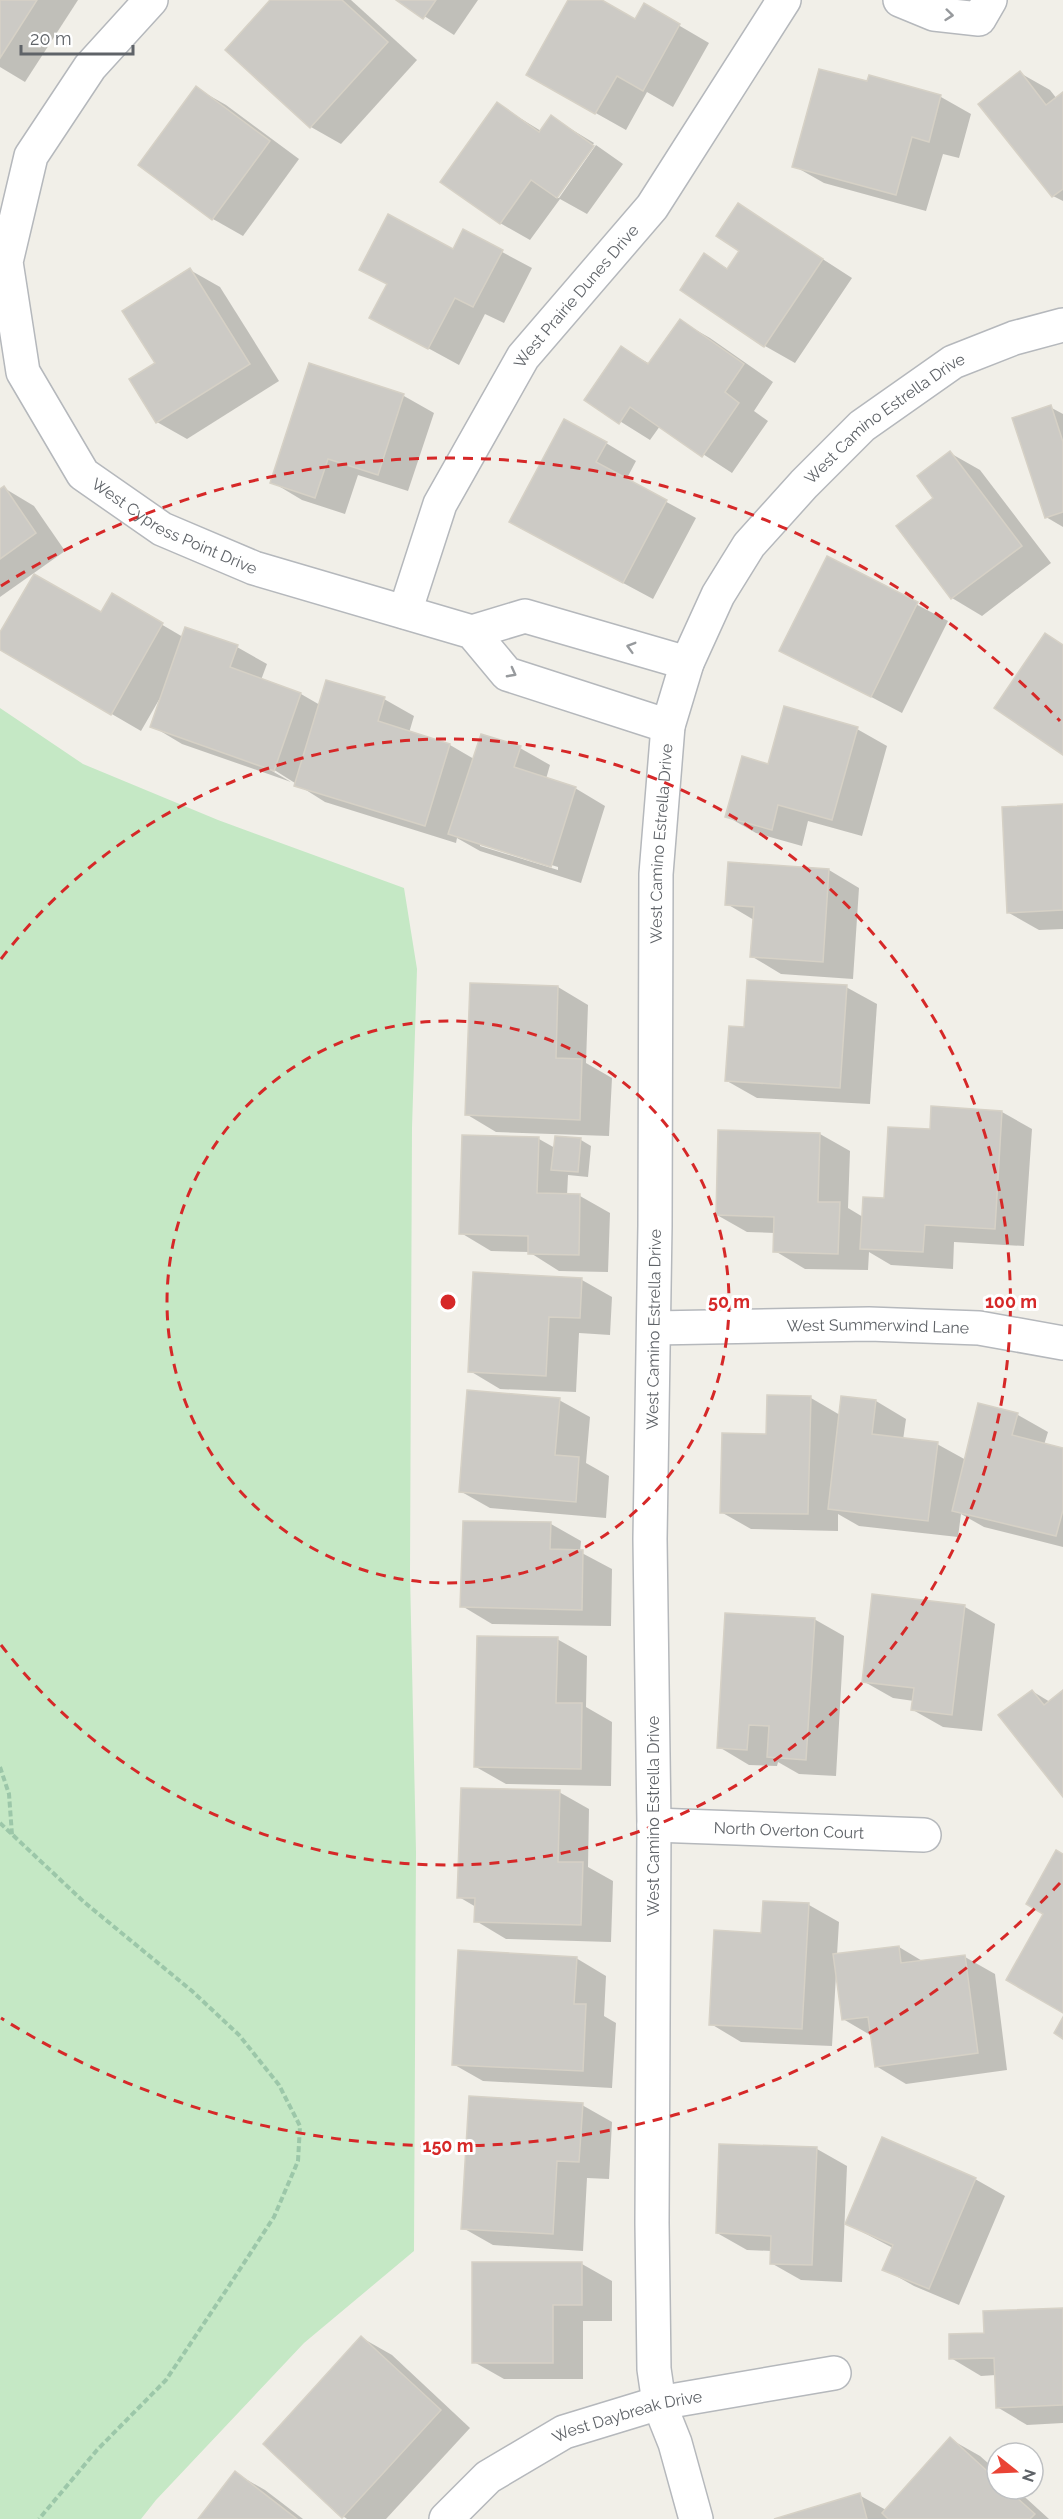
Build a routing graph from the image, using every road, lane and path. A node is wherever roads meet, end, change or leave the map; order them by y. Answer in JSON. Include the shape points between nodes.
{"nodes":[{"id":1,"x":151,"y":0,"type":"edge"},
{"id":2,"x":784,"y":0,"type":"edge"},
{"id":3,"x":900,"y":0,"type":"edge"},
{"id":4,"x":990,"y":0,"type":"edge"},
{"id":5,"x":1063,"y":325,"type":"edge"},
{"id":6,"x":405,"y":612,"type":"junction"},
{"id":7,"x":472,"y":632,"type":"junction"},
{"id":8,"x":687,"y":663,"type":"junction"},
{"id":9,"x":668,"y":726,"type":"junction"},
{"id":10,"x":654,"y":1328,"type":"junction"},
{"id":11,"x":1063,"y":1343,"type":"edge"},
{"id":12,"x":0,"y":1767,"type":"edge"},
{"id":13,"x":0,"y":1823,"type":"edge"},
{"id":14,"x":654,"y":1826,"type":"junction"},
{"id":15,"x":924,"y":1835,"type":"dead end"},
{"id":16,"x":12,"y":1836,"type":"junction"},
{"id":17,"x":834,"y":2373,"type":"dead end"},
{"id":18,"x":659,"y":2403,"type":"junction"},
{"id":19,"x":39,"y":2519,"type":"edge"},
{"id":20,"x":446,"y":2519,"type":"edge"},
{"id":21,"x":696,"y":2519,"type":"edge"}],
"edges":[{"from":1,"to":6,"type":"street","name":"West Cypress Point Drive","via":[[90,67],[31,156],[6,262],[22,372],[83,474],[162,529],[254,568]]},
{"from":2,"to":6,"type":"street","name":"West Prairie Dunes Drive","via":[[652,207],[523,357],[440,504]]},
{"from":3,"to":4,"type":"street","one_way":true,"via":[[934,14],[979,19]]},
{"from":5,"to":8,"type":"street","name":"West Camino Estrella Drive","via":[[1014,338],[953,362],[862,426],[749,545],[718,595]]},
{"from":6,"to":7,"type":"street","name":"West Cypress Point Drive"},
{"from":8,"to":7,"type":"street","one_way":true,"via":[[525,616]]},
{"from":7,"to":9,"type":"street","one_way":true,"via":[[507,674]]},
{"from":8,"to":9,"type":"street","name":"West Camino Estrella Drive"},
{"from":9,"to":10,"type":"street","name":"West Camino Estrella Drive","via":[[656,874]]},
{"from":10,"to":11,"type":"street","name":"West Summerwind Lane","via":[[869,1324],[979,1328]]},
{"from":10,"to":14,"type":"street","name":"West Camino Estrella Drive"},
{"from":12,"to":16,"type":"path","via":[[9,1794]]},
{"from":13,"to":16,"type":"path"},
{"from":14,"to":15,"type":"street","name":"North Overton Court"},
{"from":14,"to":18,"type":"street","name":"West Camino Estrella Drive","via":[[651,2223],[654,2369]]},
{"from":16,"to":19,"type":"path","via":[[239,2035],[279,2085],[300,2126],[298,2161],[274,2217],[225,2292],[166,2380],[97,2450]]},
{"from":17,"to":18,"type":"street","name":"West Daybreak Drive"},
{"from":18,"to":20,"type":"street","name":"West Daybreak Drive","via":[[564,2432],[488,2477]]},
{"from":18,"to":21,"type":"street","name":"West Camino Estrella Drive","via":[[675,2443]]}]}
